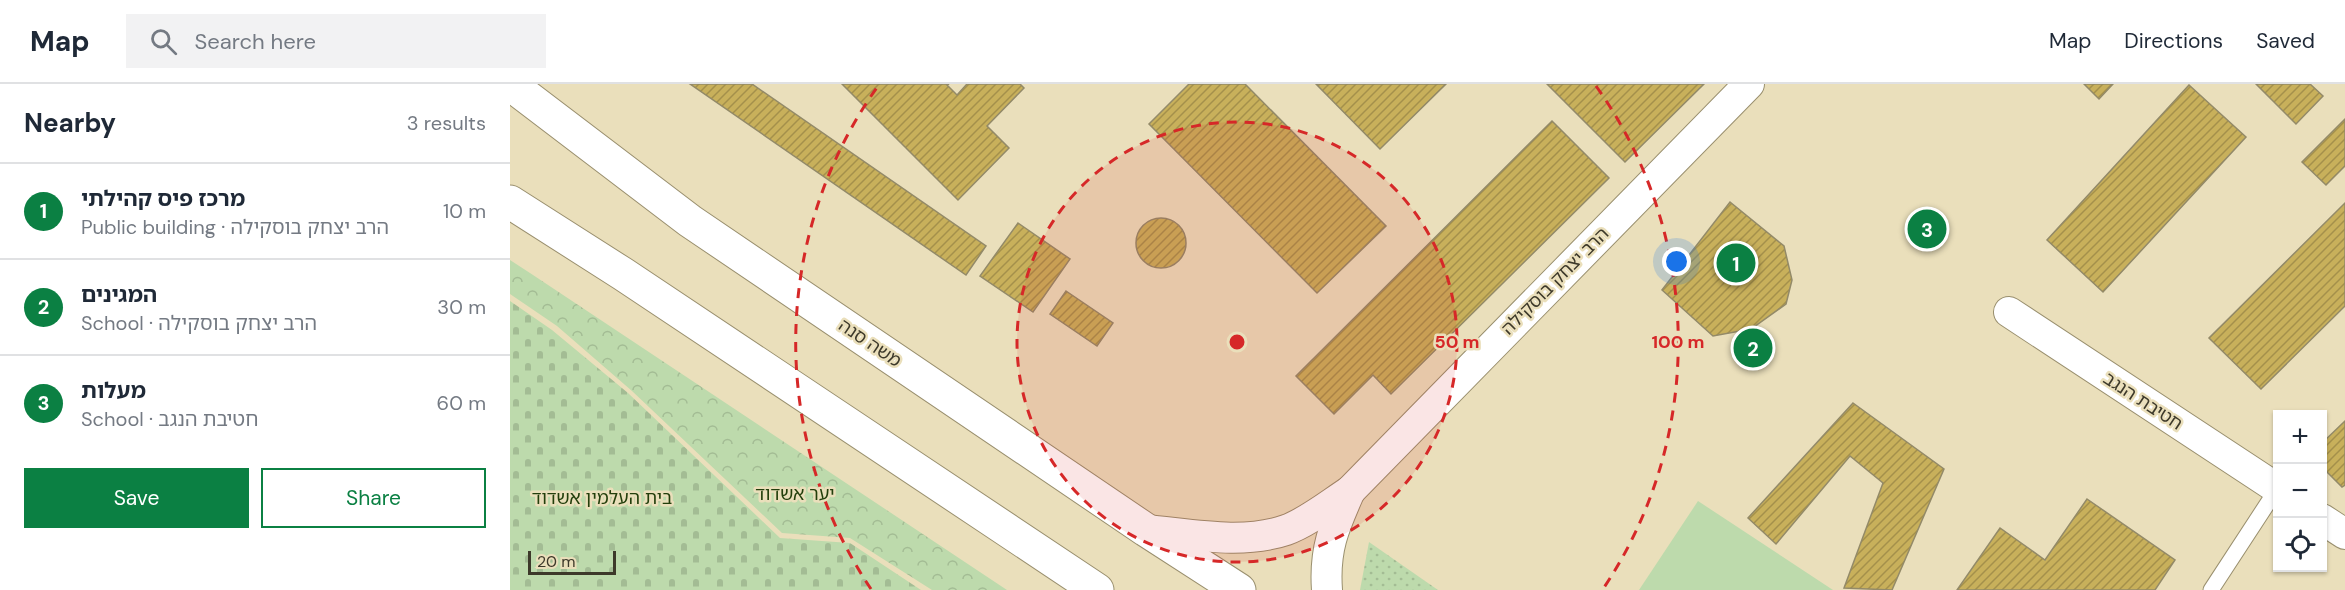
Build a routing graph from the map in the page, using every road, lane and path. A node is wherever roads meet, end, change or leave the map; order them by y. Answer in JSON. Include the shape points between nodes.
{"nodes":[{"id":1,"x":510,"y":84,"type":"edge"},
{"id":2,"x":1749,"y":84,"type":"edge"},
{"id":3,"x":510,"y":202,"type":"edge"},
{"id":4,"x":2009,"y":312,"type":"dead end"},
{"id":5,"x":2273,"y":486,"type":"edge"},
{"id":6,"x":1350,"y":491,"type":"junction"},
{"id":7,"x":2273,"y":495,"type":"edge"},
{"id":8,"x":2327,"y":522,"type":"edge"},
{"id":9,"x":1146,"y":530,"type":"junction"},
{"id":10,"x":2345,"y":534,"type":"edge"},
{"id":11,"x":1056,"y":564,"type":"junction"},
{"id":12,"x":1076,"y":590,"type":"edge"},
{"id":13,"x":1096,"y":590,"type":"edge"},
{"id":14,"x":1239,"y":590,"type":"edge"},
{"id":15,"x":1327,"y":590,"type":"edge"},
{"id":16,"x":2211,"y":590,"type":"edge"}],
"edges":[{"from":1,"to":9,"type":"main road","name":"משה סנה","via":[[690,220]]},
{"from":2,"to":6,"type":"street","name":"הרב יצחק בוסקילה"},
{"from":3,"to":11,"type":"main road"},
{"from":4,"to":5,"type":"street","name":"חטיבת הנגב"},
{"from":6,"to":9,"type":"street","name":"הרב יצחק בוסקילה","via":[[1288,529],[1260,536]]},
{"from":6,"to":15,"type":"street","name":"הרב יצחק בוסקילה","via":[[1333,528],[1325,566]]},
{"from":7,"to":16,"type":"lane"},
{"from":8,"to":10,"type":"street"},
{"from":9,"to":14,"type":"main road","name":"משה סנה"},
{"from":11,"to":12,"type":"lane"},
{"from":11,"to":13,"type":"main road"}]}
